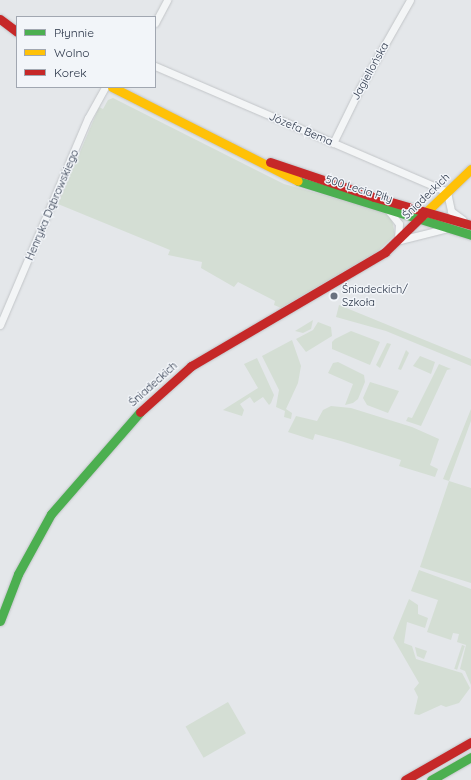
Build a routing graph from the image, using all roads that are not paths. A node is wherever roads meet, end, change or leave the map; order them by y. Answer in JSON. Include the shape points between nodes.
{"nodes":[{"id":1,"x":168,"y":0,"type":"edge"},
{"id":2,"x":410,"y":0,"type":"edge"},
{"id":3,"x":0,"y":19,"type":"edge"},
{"id":4,"x":156,"y":21,"type":"edge"},
{"id":5,"x":16,"y":31,"type":"edge"},
{"id":6,"x":156,"y":66,"type":"edge"},
{"id":7,"x":104,"y":88,"type":"edge"},
{"id":8,"x":114,"y":88,"type":"edge"},
{"id":9,"x":333,"y":143,"type":"junction"},
{"id":10,"x":245,"y":154,"type":"junction"},
{"id":11,"x":471,"y":169,"type":"edge"},
{"id":12,"x":447,"y":192,"type":"junction"},
{"id":13,"x":386,"y":209,"type":"junction"},
{"id":14,"x":422,"y":216,"type":"junction"},
{"id":15,"x":471,"y":224,"type":"edge"},
{"id":16,"x":449,"y":228,"type":"junction"},
{"id":17,"x":471,"y":235,"type":"edge"},
{"id":18,"x":398,"y":240,"type":"junction"},
{"id":19,"x":0,"y":325,"type":"edge"},
{"id":20,"x":0,"y":620,"type":"edge"},
{"id":21,"x":471,"y":742,"type":"edge"},
{"id":22,"x":471,"y":756,"type":"edge"},
{"id":23,"x":405,"y":780,"type":"edge"},
{"id":24,"x":431,"y":780,"type":"edge"}],
"edges":[{"from":1,"to":4,"type":"street"},
{"from":2,"to":9,"type":"street","name":"Jagiellońska","via":[[363,82]]},
{"from":3,"to":5,"type":"street"},
{"from":6,"to":9,"type":"street","name":"Józefa Bema"},
{"from":7,"to":19,"type":"street","name":"Henryka Dąbrowskiego","via":[[88,118]]},
{"from":8,"to":10,"type":"street","name":"500 Lecia Piły"},
{"from":9,"to":12,"type":"street","name":"Józefa Bema"},
{"from":10,"to":13,"type":"street","name":"500 Lecia Piły","via":[[268,168],[306,185]]},
{"from":10,"to":14,"type":"street","name":"500 Lecia Piły"},
{"from":11,"to":12,"type":"street","name":"Śniadeckich"},
{"from":12,"to":14,"type":"street","name":"Śniadeckich"},
{"from":12,"to":15,"type":"street","via":[[451,211]]},
{"from":13,"to":14,"type":"street","name":"500 Lecia Piły"},
{"from":13,"to":18,"type":"street","name":"Śniadeckich","via":[[399,224]]},
{"from":14,"to":15,"type":"street","name":"500 Lecia Piły"},
{"from":14,"to":16,"type":"street","name":"500 Lecia Piły"},
{"from":14,"to":18,"type":"street","name":"Śniadeckich"},
{"from":16,"to":17,"type":"street","name":"500 Lecia Piły"},
{"from":16,"to":18,"type":"street","name":"Śniadeckich"},
{"from":18,"to":20,"type":"street","name":"Śniadeckich","via":[[349,275],[191,366],[148,403],[52,514],[18,574]]},
{"from":21,"to":23,"type":"street"},
{"from":22,"to":24,"type":"street"}]}
